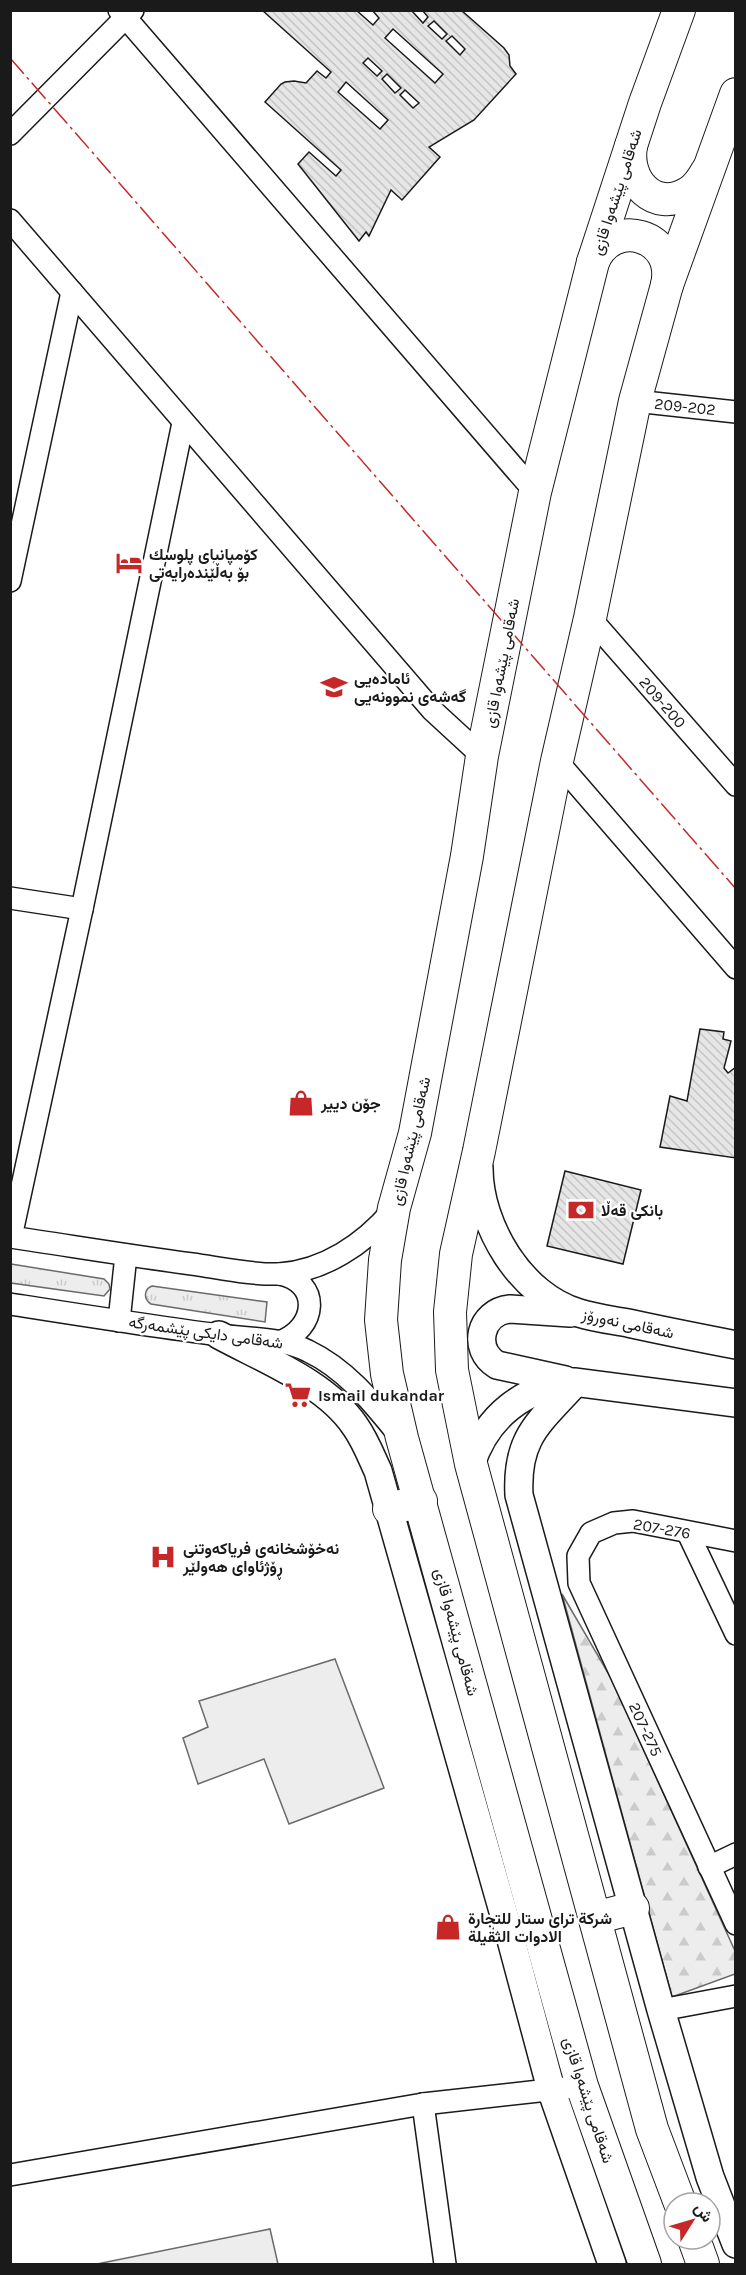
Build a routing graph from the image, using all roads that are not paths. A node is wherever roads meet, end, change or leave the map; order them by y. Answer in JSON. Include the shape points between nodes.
{"nodes":[{"id":1,"x":680,"y":10,"type":"edge"},
{"id":2,"x":126,"y":13,"type":"edge"},
{"id":3,"x":735,"y":94,"type":"edge"},
{"id":4,"x":10,"y":134,"type":"edge"},
{"id":5,"x":632,"y":142,"type":"junction"},
{"id":6,"x":710,"y":167,"type":"junction"},
{"id":7,"x":10,"y":220,"type":"edge"},
{"id":8,"x":593,"y":262,"type":"junction"},
{"id":9,"x":667,"y":285,"type":"junction"},
{"id":10,"x":72,"y":292,"type":"junction"},
{"id":11,"x":635,"y":401,"type":"junction"},
{"id":12,"x":735,"y":412,"type":"edge"},
{"id":13,"x":183,"y":423,"type":"junction"},
{"id":14,"x":535,"y":492,"type":"junction"},
{"id":15,"x":10,"y":581,"type":"edge"},
{"id":16,"x":590,"y":618,"type":"junction"},
{"id":17,"x":482,"y":756,"type":"junction"},
{"id":18,"x":557,"y":760,"type":"junction"},
{"id":19,"x":735,"y":785,"type":"edge"},
{"id":20,"x":10,"y":898,"type":"edge"},
{"id":21,"x":82,"y":909,"type":"junction"},
{"id":22,"x":735,"y":968,"type":"edge"},
{"id":23,"x":479,"y":1151,"type":"junction"},
{"id":24,"x":394,"y":1208,"type":"junction"},
{"id":25,"x":11,"y":1237,"type":"edge"},
{"id":26,"x":126,"y":1255,"type":"junction"},
{"id":27,"x":279,"y":1274,"type":"junction"},
{"id":28,"x":10,"y":1304,"type":"edge"},
{"id":29,"x":577,"y":1313,"type":"junction"},
{"id":30,"x":119,"y":1321,"type":"junction"},
{"id":31,"x":219,"y":1335,"type":"junction"},
{"id":32,"x":279,"y":1342,"type":"junction"},
{"id":33,"x":735,"y":1345,"type":"edge"},
{"id":34,"x":574,"y":1383,"type":"junction"},
{"id":35,"x":735,"y":1403,"type":"edge"},
{"id":36,"x":402,"y":1438,"type":"junction"},
{"id":37,"x":471,"y":1464,"type":"junction"},
{"id":38,"x":421,"y":1501,"type":"junction"},
{"id":39,"x":389,"y":1509,"type":"junction"},
{"id":40,"x":591,"y":1533,"type":"joint"},
{"id":41,"x":688,"y":1533,"type":"junction"},
{"id":42,"x":735,"y":1541,"type":"edge"},
{"id":43,"x":735,"y":1634,"type":"edge"},
{"id":44,"x":735,"y":1854,"type":"edge"},
{"id":45,"x":709,"y":1866,"type":"junction"},
{"id":46,"x":633,"y":1908,"type":"junction"},
{"id":47,"x":595,"y":1918,"type":"junction"},
{"id":48,"x":735,"y":1924,"type":"edge"},
{"id":49,"x":735,"y":1996,"type":"edge"},
{"id":50,"x":661,"y":2010,"type":"junction"},
{"id":51,"x":566,"y":2087,"type":"junction"},
{"id":52,"x":423,"y":2104,"type":"junction"},
{"id":53,"x":10,"y":2175,"type":"edge"},
{"id":54,"x":675,"y":2191,"type":"edge"},
{"id":55,"x":735,"y":2244,"type":"edge"},
{"id":56,"x":444,"y":2265,"type":"edge"},
{"id":57,"x":612,"y":2265,"type":"edge"},
{"id":58,"x":645,"y":2265,"type":"edge"}],
"edges":[{"from":1,"to":5,"type":"highway","name":"شەقامی پێشەوا قازی"},
{"from":2,"to":4,"type":"street"},
{"from":2,"to":14,"type":"street"},
{"from":3,"to":6,"type":"highway"},
{"from":5,"to":6,"type":"highway","via":[[629,158],[633,176],[645,191],[657,197],[688,193]]},
{"from":5,"to":8,"type":"highway","name":"شەقامی پێشەوا قازی"},
{"from":6,"to":9,"type":"highway"},
{"from":7,"to":10,"type":"street"},
{"from":8,"to":9,"type":"highway","via":[[603,245],[614,238],[645,238],[667,260]]},
{"from":8,"to":14,"type":"highway","name":"شەقامی پێشەوا قازی"},
{"from":9,"to":11,"type":"highway"},
{"from":10,"to":13,"type":"street"},
{"from":10,"to":15,"type":"street"},
{"from":11,"to":12,"type":"street","name":"209-202"},
{"from":11,"to":16,"type":"highway"},
{"from":13,"to":17,"type":"street","via":[[432,710]]},
{"from":13,"to":21,"type":"street"},
{"from":14,"to":17,"type":"highway","name":"شەقامی پێشەوا قازی"},
{"from":16,"to":18,"type":"highway"},
{"from":16,"to":19,"type":"street","name":"209-200"},
{"from":17,"to":24,"type":"highway","name":"شەقامی پێشەوا قازی","via":[[415,1133]]},
{"from":18,"to":22,"type":"street"},
{"from":18,"to":23,"type":"highway"},
{"from":20,"to":21,"type":"street"},
{"from":21,"to":25,"type":"street"},
{"from":23,"to":29,"type":"main road","name":"شەقامی نەورۆز","via":[[482,1199],[495,1236],[529,1282]]},
{"from":23,"to":37,"type":"highway","via":[[456,1254],[450,1312],[452,1370]]},
{"from":24,"to":27,"type":"street","via":[[364,1240],[346,1252]]},
{"from":24,"to":36,"type":"highway","name":"شەقامی پێشەوا قازی","via":[[381,1320],[387,1374]]},
{"from":25,"to":26,"type":"street"},
{"from":26,"to":27,"type":"street"},
{"from":26,"to":30,"type":"street"},
{"from":27,"to":32,"type":"street","via":[[304,1287],[309,1311],[299,1332]]},
{"from":28,"to":30,"type":"street","name":"شەقامی دایکی پێشمەرگە"},
{"from":29,"to":33,"type":"main road","name":"شەقامی نەورۆز"},
{"from":29,"to":34,"type":"main road","via":[[505,1309],[489,1319],[482,1336],[486,1355],[502,1367]]},
{"from":30,"to":31,"type":"street","name":"شەقامی دایکی پێشمەرگە"},
{"from":31,"to":32,"type":"street","name":"شەقامی دایکی پێشمەرگە"},
{"from":31,"to":39,"type":"main road","via":[[313,1386],[342,1410],[369,1451]]},
{"from":32,"to":36,"type":"street","name":"شەقامی دایکی پێشمەرگە","via":[[309,1351],[338,1370]]},
{"from":34,"to":35,"type":"main road"},
{"from":34,"to":37,"type":"main road","via":[[536,1390],[509,1406],[487,1429]]},
{"from":34,"to":46,"type":"main road","via":[[524,1444],[518,1469],[519,1495]]},
{"from":36,"to":38,"type":"highway","name":"شەقامی پێشەوا قازی"},
{"from":37,"to":47,"type":"highway"},
{"from":38,"to":39,"type":"highway"},
{"from":38,"to":51,"type":"highway","name":"شەقامی پێشەوا قازی"},
{"from":39,"to":51,"type":"main road","via":[[510,1936]]},
{"from":40,"to":41,"type":"street","name":"207-276","via":[[614,1523],[633,1521]]},
{"from":40,"to":45,"type":"street","name":"207-275","via":[[578,1556],[579,1583]]},
{"from":41,"to":42,"type":"street","name":"207-276"},
{"from":41,"to":43,"type":"street"},
{"from":44,"to":45,"type":"street"},
{"from":45,"to":48,"type":"street","name":"207-275"},
{"from":46,"to":47,"type":"highway"},
{"from":46,"to":50,"type":"main road"},
{"from":47,"to":54,"type":"highway","via":[[652,2129]]},
{"from":49,"to":50,"type":"street"},
{"from":50,"to":55,"type":"main road","via":[[710,2177]]},
{"from":51,"to":52,"type":"street"},
{"from":51,"to":57,"type":"main road"},
{"from":51,"to":58,"type":"highway","name":"شەقامی پێشەوا قازی"},
{"from":52,"to":53,"type":"street"},
{"from":52,"to":56,"type":"street"}]}
